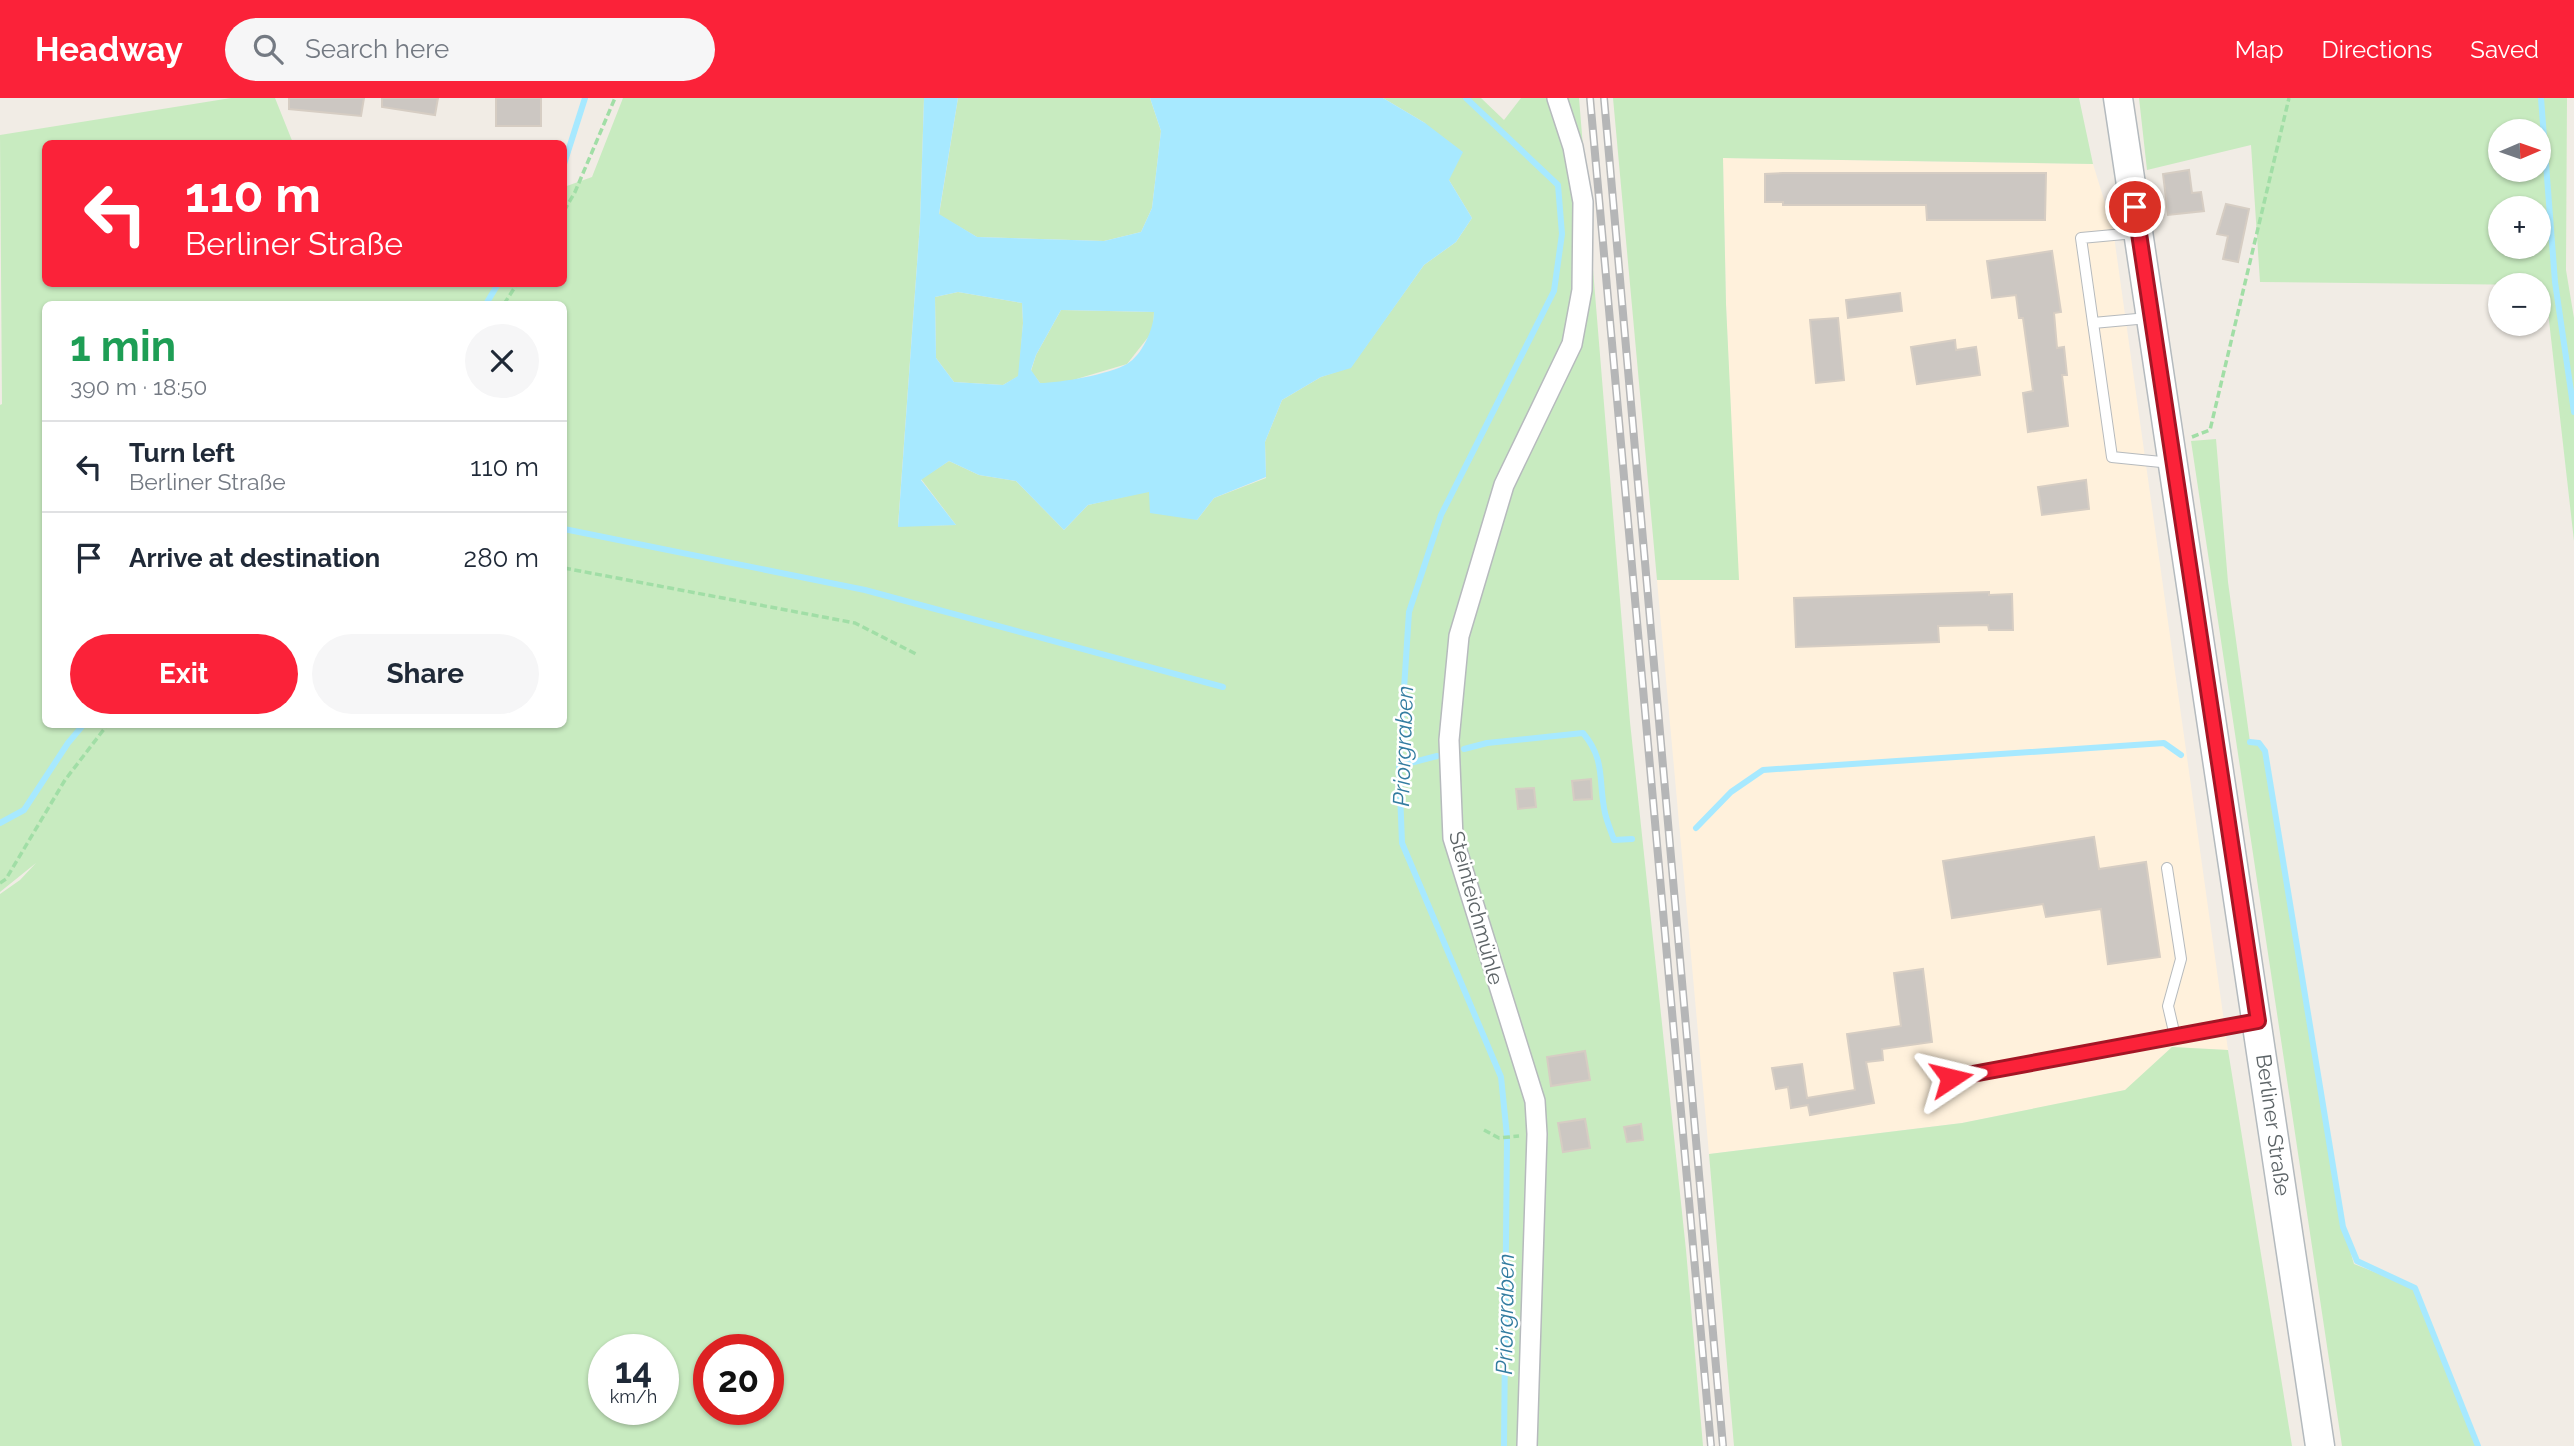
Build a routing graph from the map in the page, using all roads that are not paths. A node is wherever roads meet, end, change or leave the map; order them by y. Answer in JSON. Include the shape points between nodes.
{"nodes":[{"id":1,"x":1557,"y":98,"type":"edge"},
{"id":2,"x":2118,"y":98,"type":"edge"},
{"id":3,"x":2139,"y":233,"type":"junction"},
{"id":4,"x":2152,"y":318,"type":"junction"},
{"id":5,"x":2093,"y":323,"type":"junction"},
{"id":6,"x":2173,"y":456,"type":"junction"},
{"id":7,"x":2167,"y":868,"type":"dead end"},
{"id":8,"x":2258,"y":1021,"type":"junction"},
{"id":9,"x":2175,"y":1037,"type":"junction"},
{"id":10,"x":1951,"y":1078,"type":"dead end"},
{"id":11,"x":1527,"y":1446,"type":"edge"},
{"id":12,"x":2320,"y":1446,"type":"edge"}],
"edges":[{"from":1,"to":11,"type":"street","name":"Steinteichmühle","via":[[1573,147],[1583,202],[1582,290],[1572,344],[1504,485],[1459,636],[1448,740],[1453,838],[1535,1101]]},
{"from":2,"to":3,"type":"main road","name":"Berliner Straße"},
{"from":3,"to":4,"type":"main road","name":"Berliner Straße"},
{"from":3,"to":5,"type":"lane","via":[[2081,238]]},
{"from":4,"to":5,"type":"lane"},
{"from":4,"to":6,"type":"main road","name":"Berliner Straße"},
{"from":5,"to":6,"type":"lane","via":[[2112,457]]},
{"from":6,"to":8,"type":"main road","name":"Berliner Straße"},
{"from":7,"to":9,"type":"lane","via":[[2181,959],[2168,1006]]},
{"from":8,"to":9,"type":"lane"},
{"from":8,"to":12,"type":"main road","name":"Berliner Straße"},
{"from":9,"to":10,"type":"lane"}]}
